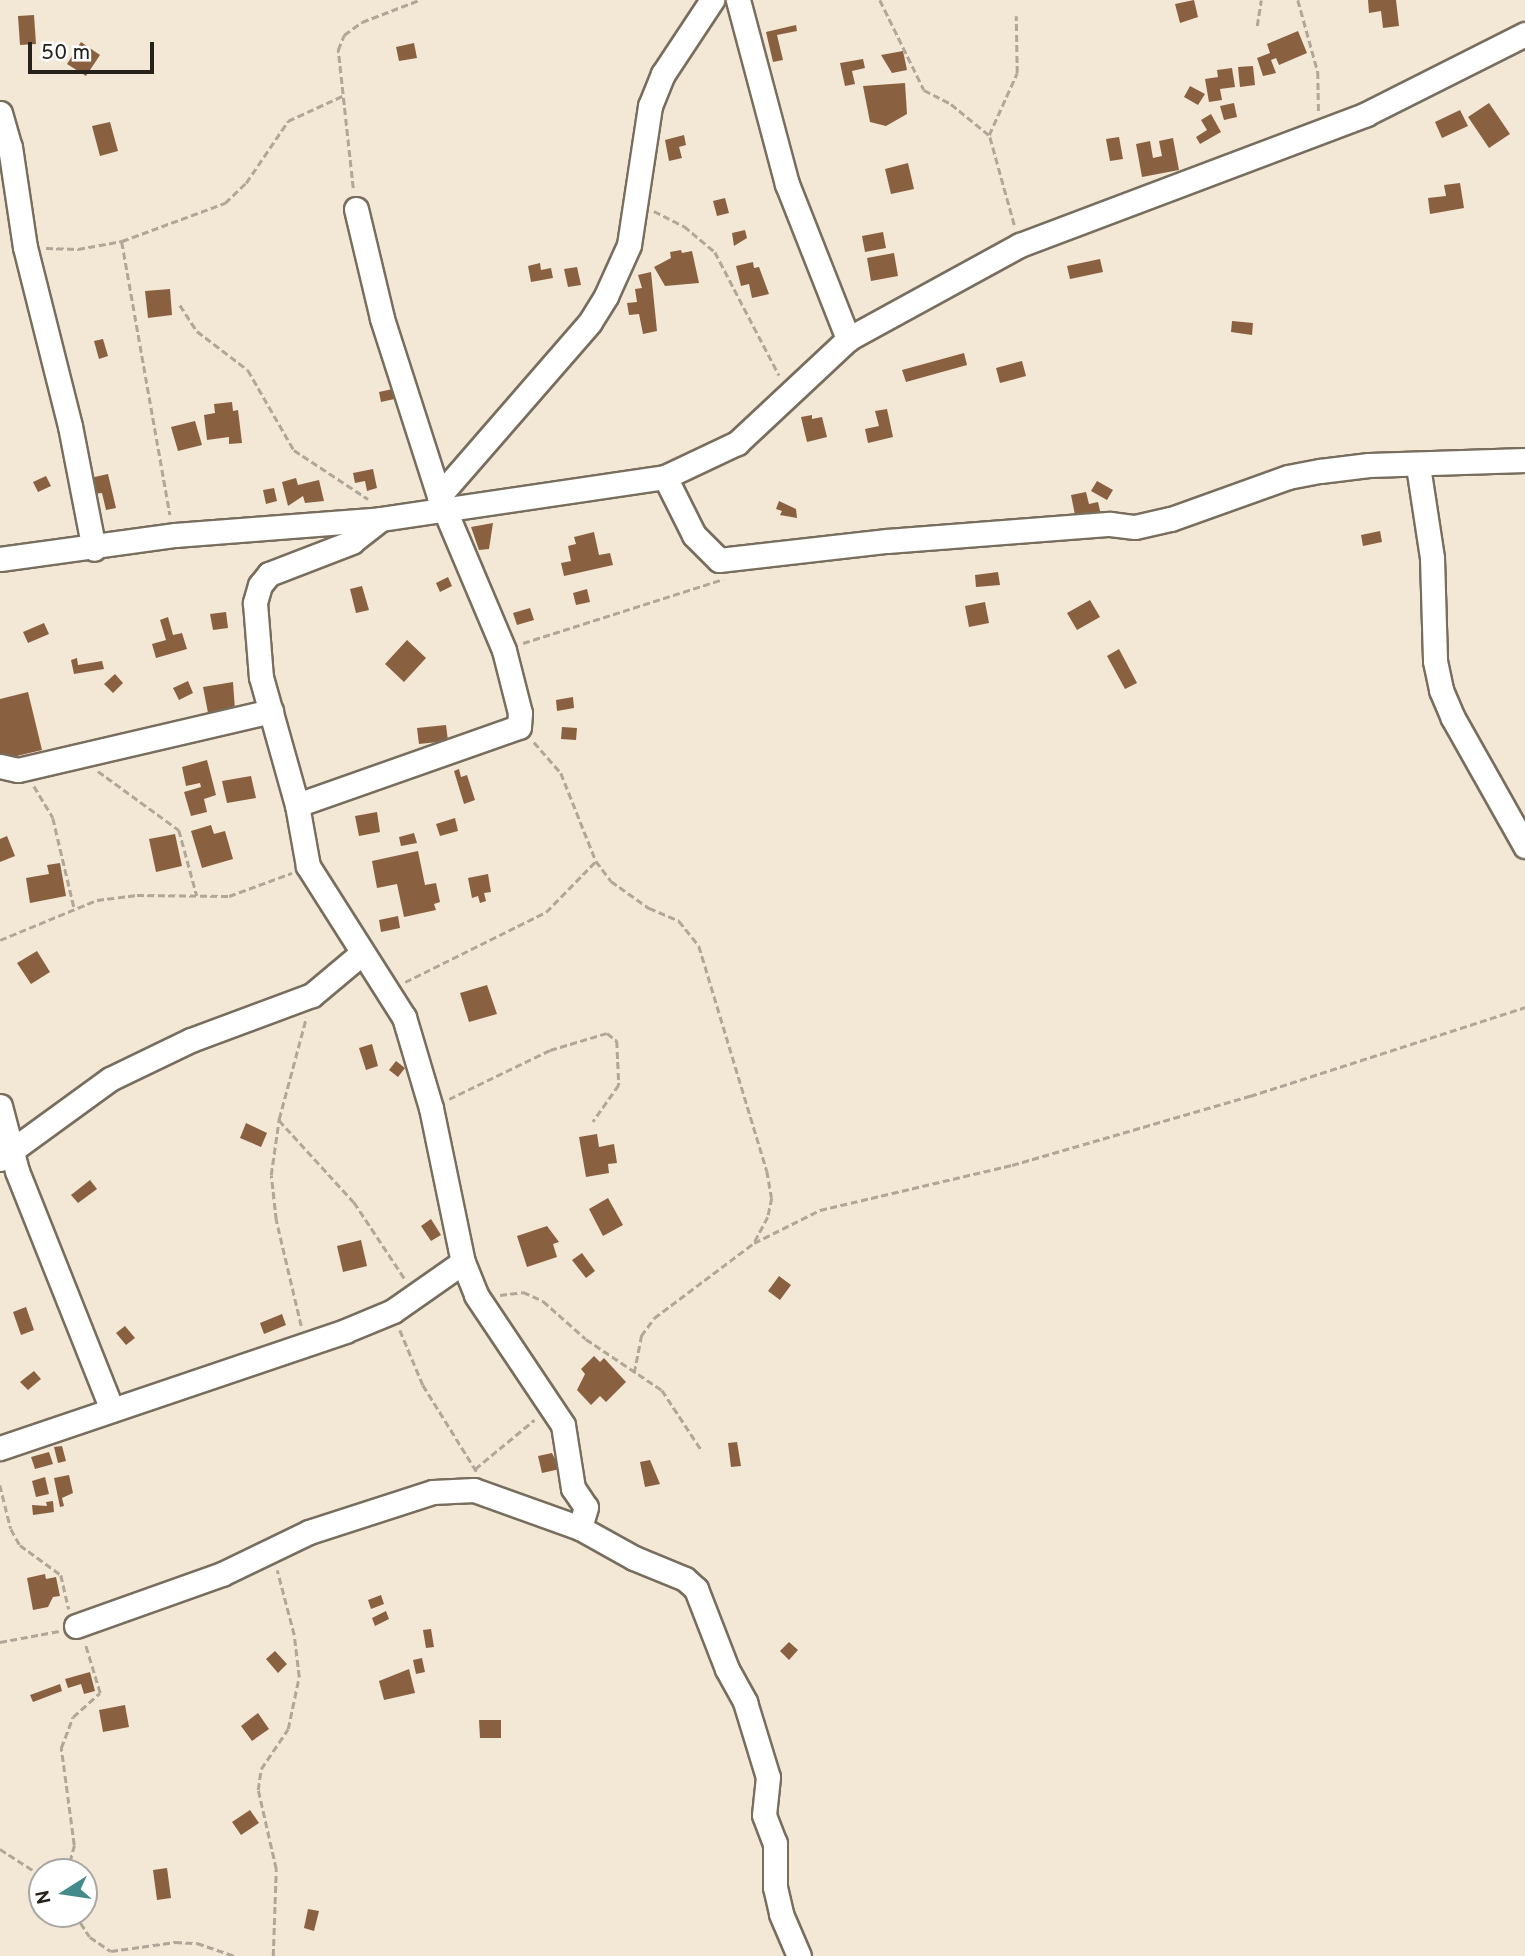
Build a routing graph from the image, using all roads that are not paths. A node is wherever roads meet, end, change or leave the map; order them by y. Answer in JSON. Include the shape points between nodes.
{"nodes":[{"id":1,"x":712,"y":0,"type":"edge"},
{"id":2,"x":738,"y":0,"type":"edge"},
{"id":3,"x":1525,"y":34,"type":"edge"},
{"id":4,"x":0,"y":113,"type":"edge"},
{"id":5,"x":356,"y":209,"type":"road end"},
{"id":6,"x":848,"y":339,"type":"junction"},
{"id":7,"x":1525,"y":460,"type":"edge"},
{"id":8,"x":1418,"y":466,"type":"junction"},
{"id":9,"x":665,"y":477,"type":"junction"},
{"id":10,"x":443,"y":503,"type":"junction"},
{"id":11,"x":381,"y":519,"type":"junction"},
{"id":12,"x":94,"y":549,"type":"junction"},
{"id":13,"x":0,"y":559,"type":"edge"},
{"id":14,"x":271,"y":711,"type":"junction"},
{"id":15,"x":6,"y":768,"type":"edge"},
{"id":16,"x":297,"y":805,"type":"junction"},
{"id":17,"x":1525,"y":846,"type":"edge"},
{"id":18,"x":362,"y":953,"type":"junction"},
{"id":19,"x":0,"y":1106,"type":"edge"},
{"id":20,"x":6,"y":1157,"type":"edge"},
{"id":21,"x":463,"y":1262,"type":"junction"},
{"id":22,"x":112,"y":1410,"type":"junction"},
{"id":23,"x":0,"y":1448,"type":"edge"},
{"id":24,"x":580,"y":1528,"type":"junction"},
{"id":25,"x":76,"y":1626,"type":"road end"},
{"id":26,"x":799,"y":1956,"type":"edge"}],
"edges":[{"from":1,"to":10,"type":"street","via":[[663,74],[643,132],[629,245],[590,322]]},
{"from":2,"to":6,"type":"street","via":[[775,146]]},
{"from":3,"to":6,"type":"street","via":[[1366,114],[1020,245]]},
{"from":4,"to":12,"type":"street","via":[[10,147],[25,247],[65,401]]},
{"from":5,"to":10,"type":"street","via":[[382,318]]},
{"from":6,"to":9,"type":"street","via":[[737,443]]},
{"from":7,"to":8,"type":"street"},
{"from":8,"to":9,"type":"street","via":[[1369,464],[1289,477],[1143,526],[1110,524],[887,541],[719,560],[706,551]]},
{"from":8,"to":17,"type":"street","via":[[1432,558],[1435,661],[1441,690],[1452,718]]},
{"from":9,"to":10,"type":"street"},
{"from":10,"to":11,"type":"street"},
{"from":10,"to":16,"type":"street","via":[[503,650],[520,713],[519,727]]},
{"from":11,"to":12,"type":"street","via":[[175,535]]},
{"from":11,"to":14,"type":"street","via":[[352,542],[269,574],[260,585],[255,603],[257,644]]},
{"from":12,"to":13,"type":"street"},
{"from":14,"to":15,"type":"street","via":[[79,757]]},
{"from":14,"to":16,"type":"street"},
{"from":16,"to":18,"type":"street","via":[[307,866]]},
{"from":18,"to":20,"type":"street","via":[[312,995],[146,1059],[110,1079]]},
{"from":18,"to":21,"type":"street","via":[[404,1017],[431,1108]]},
{"from":19,"to":20,"type":"street"},
{"from":20,"to":22,"type":"street"},
{"from":21,"to":22,"type":"street","via":[[393,1311]]},
{"from":21,"to":24,"type":"street","via":[[476,1295],[552,1409],[568,1441],[573,1488],[586,1507]]},
{"from":22,"to":23,"type":"street"},
{"from":24,"to":25,"type":"street","via":[[496,1497],[456,1488],[433,1492],[309,1532],[222,1574]]},
{"from":24,"to":26,"type":"street","via":[[634,1558],[685,1578],[696,1589],[720,1653],[746,1702],[768,1777],[764,1815],[775,1843],[775,1887]]}]}
